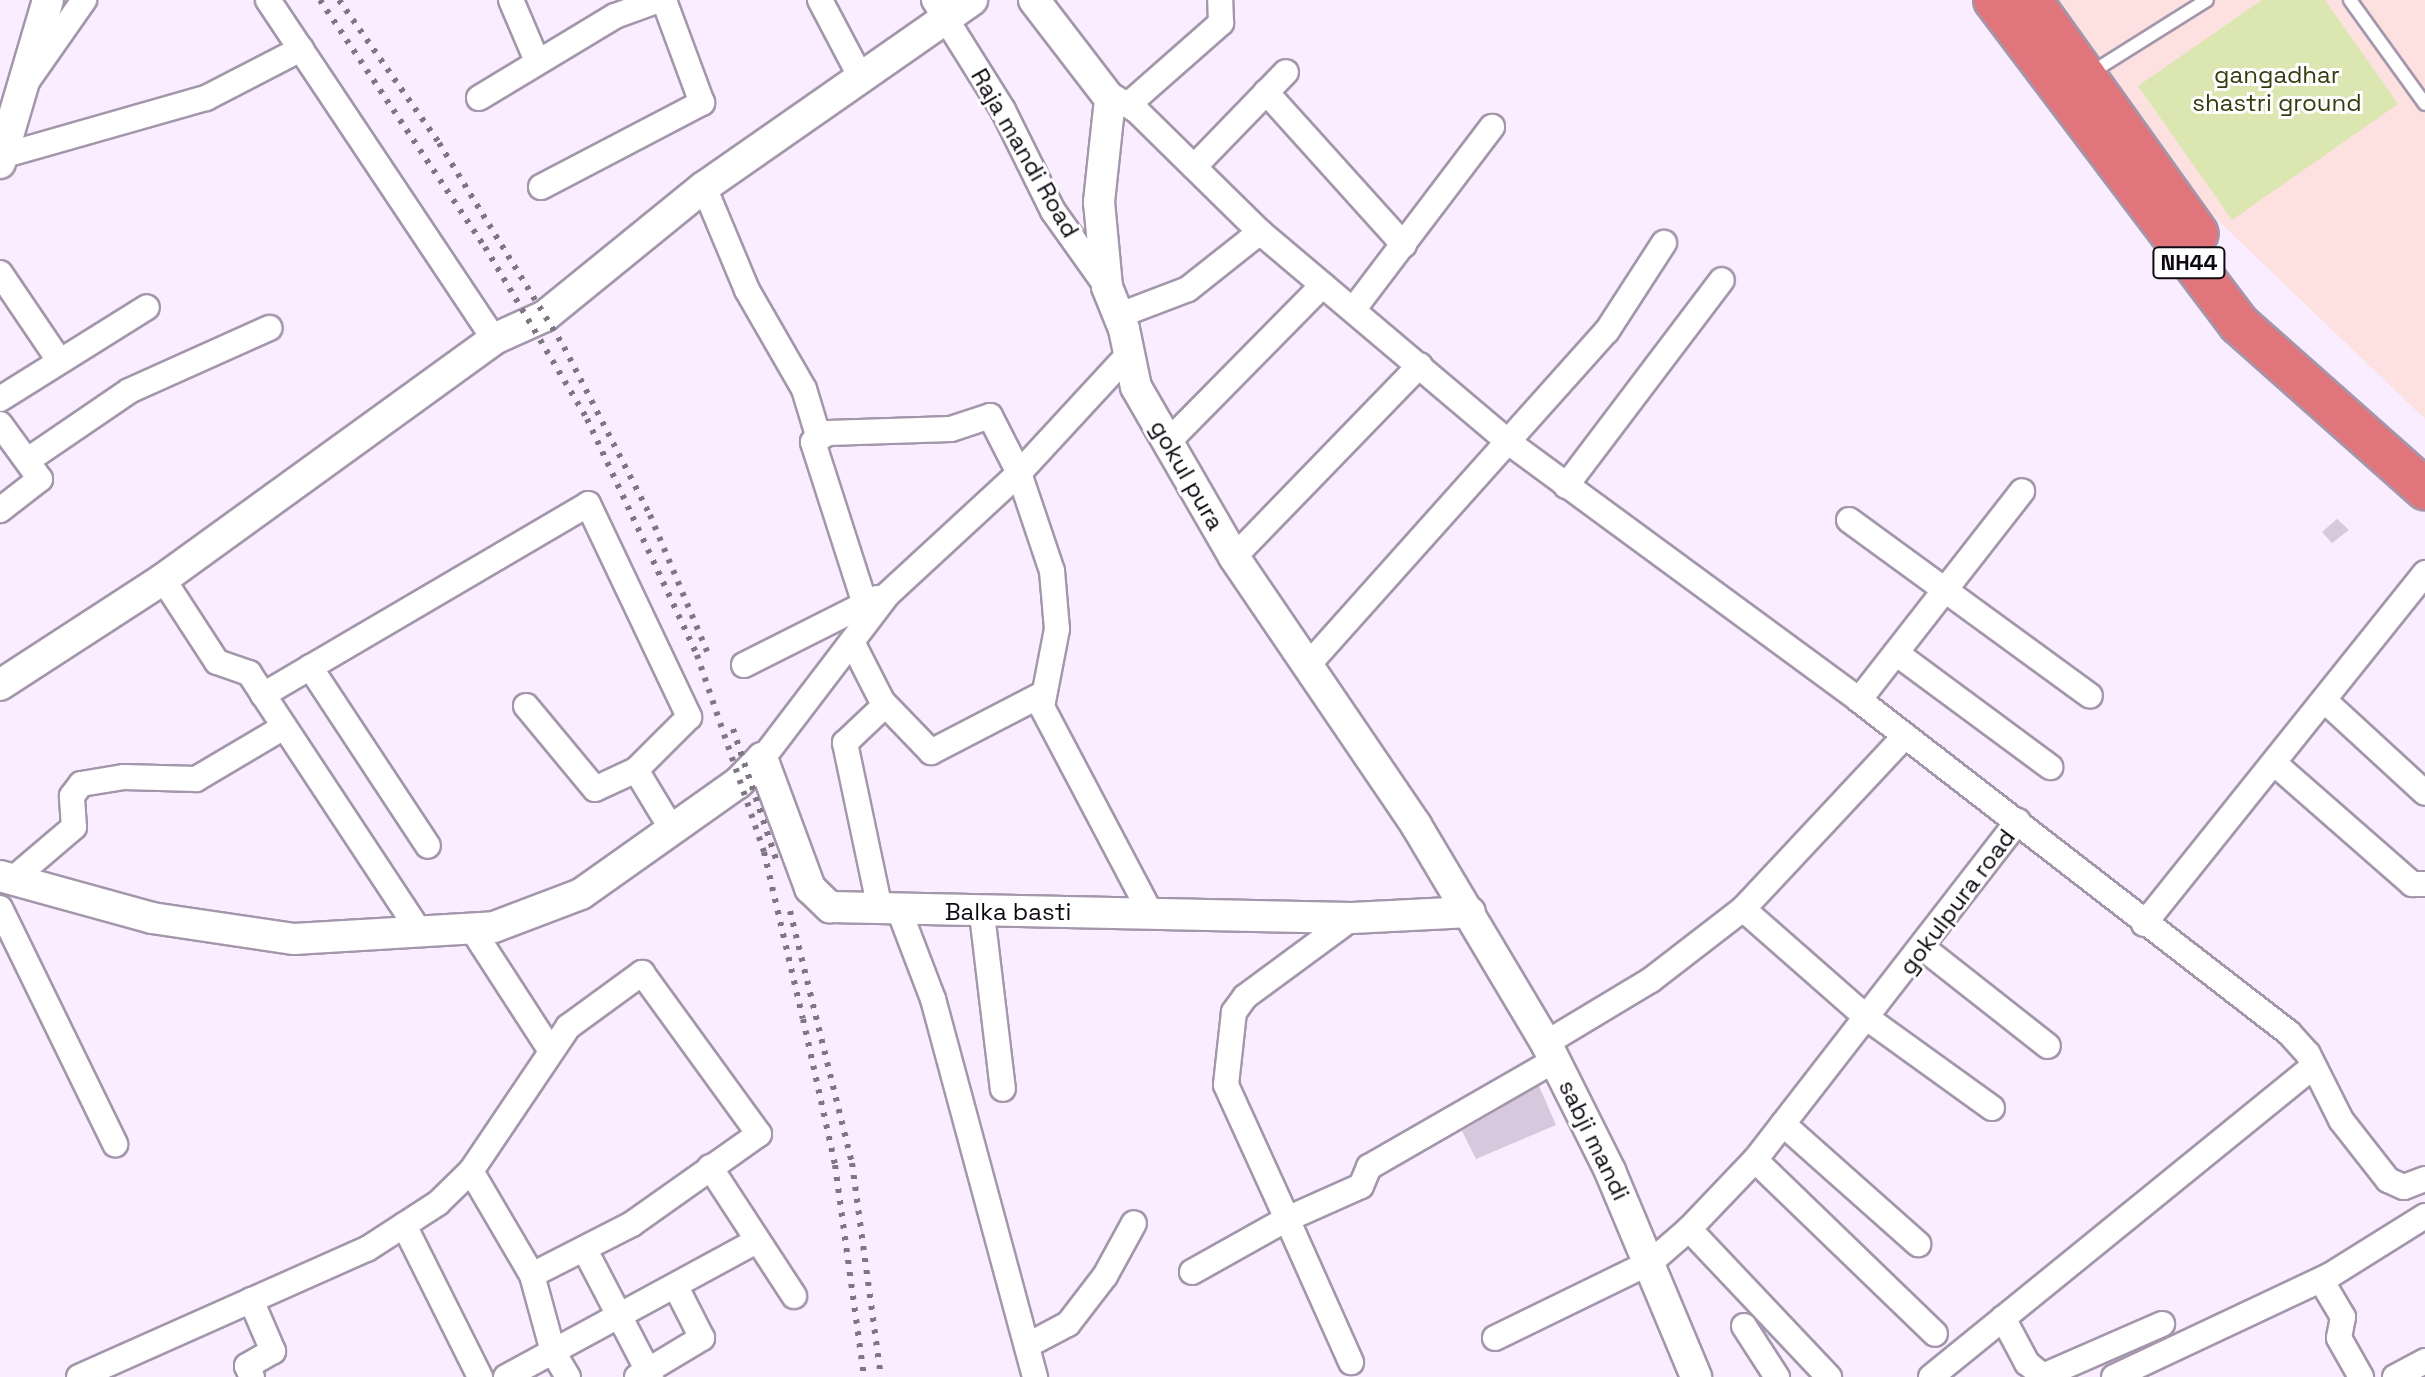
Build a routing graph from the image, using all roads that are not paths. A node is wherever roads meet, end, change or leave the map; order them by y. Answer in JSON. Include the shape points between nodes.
{"nodes":[{"id":1,"x":48,"y":0,"type":"edge"},
{"id":2,"x":84,"y":0,"type":"edge"},
{"id":3,"x":268,"y":0,"type":"edge"},
{"id":4,"x":511,"y":0,"type":"edge"},
{"id":5,"x":662,"y":0,"type":"edge"},
{"id":6,"x":820,"y":0,"type":"edge"},
{"id":7,"x":972,"y":0,"type":"edge"},
{"id":8,"x":1034,"y":0,"type":"edge"},
{"id":9,"x":1220,"y":0,"type":"edge"},
{"id":10,"x":1994,"y":0,"type":"edge"},
{"id":11,"x":2031,"y":0,"type":"edge"},
{"id":12,"x":2207,"y":0,"type":"edge"},
{"id":13,"x":2350,"y":0,"type":"edge"},
{"id":14,"x":939,"y":10,"type":"edge"},
{"id":15,"x":301,"y":49,"type":"junction"},
{"id":16,"x":537,"y":61,"type":"junction"},
{"id":17,"x":1286,"y":72,"type":"dead end"},
{"id":18,"x":860,"y":76,"type":"junction"},
{"id":19,"x":2086,"y":76,"type":"junction"},
{"id":20,"x":23,"y":86,"type":"junction"},
{"id":21,"x":1266,"y":92,"type":"junction"},
{"id":22,"x":479,"y":98,"type":"dead end"},
{"id":23,"x":1119,"y":99,"type":"junction"},
{"id":24,"x":2425,"y":104,"type":"edge"},
{"id":25,"x":1492,"y":127,"type":"dead end"},
{"id":26,"x":1,"y":160,"type":"edge"},
{"id":27,"x":1194,"y":167,"type":"junction"},
{"id":28,"x":541,"y":187,"type":"dead end"},
{"id":29,"x":704,"y":187,"type":"junction"},
{"id":30,"x":1260,"y":232,"type":"junction"},
{"id":31,"x":1664,"y":243,"type":"dead end"},
{"id":32,"x":1404,"y":245,"type":"junction"},
{"id":33,"x":0,"y":273,"type":"edge"},
{"id":34,"x":1722,"y":280,"type":"dead end"},
{"id":35,"x":1323,"y":285,"type":"junction"},
{"id":36,"x":1107,"y":287,"type":"junction"},
{"id":37,"x":147,"y":307,"type":"dead end"},
{"id":38,"x":1353,"y":310,"type":"junction"},
{"id":39,"x":1120,"y":315,"type":"junction"},
{"id":40,"x":269,"y":328,"type":"dead end"},
{"id":41,"x":494,"y":339,"type":"junction"},
{"id":42,"x":1126,"y":357,"type":"junction"},
{"id":43,"x":59,"y":360,"type":"junction"},
{"id":44,"x":1420,"y":365,"type":"junction"},
{"id":45,"x":0,"y":399,"type":"edge"},
{"id":46,"x":0,"y":424,"type":"edge"},
{"id":47,"x":818,"y":435,"type":"junction"},
{"id":48,"x":1167,"y":443,"type":"junction"},
{"id":49,"x":1511,"y":444,"type":"junction"},
{"id":50,"x":2425,"y":459,"type":"edge"},
{"id":51,"x":28,"y":460,"type":"junction"},
{"id":52,"x":1019,"y":473,"type":"junction"},
{"id":53,"x":1566,"y":486,"type":"junction"},
{"id":54,"x":2425,"y":489,"type":"edge"},
{"id":55,"x":2022,"y":491,"type":"dead end"},
{"id":56,"x":0,"y":510,"type":"edge"},
{"id":57,"x":1849,"y":520,"type":"dead end"},
{"id":58,"x":1234,"y":557,"type":"junction"},
{"id":59,"x":2425,"y":573,"type":"edge"},
{"id":60,"x":163,"y":579,"type":"junction"},
{"id":61,"x":1948,"y":590,"type":"junction"},
{"id":62,"x":875,"y":598,"type":"junction"},
{"id":63,"x":852,"y":642,"type":"junction"},
{"id":64,"x":1896,"y":653,"type":"junction"},
{"id":65,"x":744,"y":665,"type":"dead end"},
{"id":66,"x":1308,"y":665,"type":"junction"},
{"id":67,"x":310,"y":667,"type":"junction"},
{"id":68,"x":0,"y":685,"type":"edge"},
{"id":69,"x":1043,"y":694,"type":"junction"},
{"id":70,"x":263,"y":695,"type":"junction"},
{"id":71,"x":2090,"y":696,"type":"dead end"},
{"id":72,"x":1859,"y":700,"type":"junction"},
{"id":73,"x":2324,"y":700,"type":"junction"},
{"id":74,"x":885,"y":705,"type":"junction"},
{"id":75,"x":526,"y":706,"type":"dead end"},
{"id":76,"x":284,"y":727,"type":"junction"},
{"id":77,"x":1905,"y":736,"type":"junction"},
{"id":78,"x":763,"y":758,"type":"junction"},
{"id":79,"x":2274,"y":763,"type":"junction"},
{"id":80,"x":2050,"y":767,"type":"dead end"},
{"id":81,"x":636,"y":770,"type":"junction"},
{"id":82,"x":2425,"y":793,"type":"edge"},
{"id":83,"x":2018,"y":821,"type":"junction"},
{"id":84,"x":673,"y":831,"type":"junction"},
{"id":85,"x":428,"y":846,"type":"dead end"},
{"id":86,"x":6,"y":877,"type":"edge"},
{"id":87,"x":2425,"y":884,"type":"edge"},
{"id":88,"x":0,"y":908,"type":"edge"},
{"id":89,"x":1743,"y":909,"type":"junction"},
{"id":90,"x":890,"y":910,"type":"junction"},
{"id":91,"x":1149,"y":910,"type":"junction"},
{"id":92,"x":1470,"y":912,"type":"junction"},
{"id":93,"x":982,"y":914,"type":"junction"},
{"id":94,"x":1352,"y":918,"type":"junction"},
{"id":95,"x":2144,"y":924,"type":"junction"},
{"id":96,"x":472,"y":929,"type":"junction"},
{"id":97,"x":419,"y":931,"type":"junction"},
{"id":98,"x":1922,"y":947,"type":"junction"},
{"id":99,"x":1867,"y":1018,"type":"junction"},
{"id":100,"x":2048,"y":1046,"type":"dead end"},
{"id":101,"x":551,"y":1051,"type":"junction"},
{"id":102,"x":1551,"y":1052,"type":"junction"},
{"id":103,"x":2314,"y":1066,"type":"junction"},
{"id":104,"x":1003,"y":1089,"type":"dead end"},
{"id":105,"x":1992,"y":1108,"type":"dead end"},
{"id":106,"x":1783,"y":1124,"type":"junction"},
{"id":107,"x":115,"y":1144,"type":"dead end"},
{"id":108,"x":1755,"y":1160,"type":"junction"},
{"id":109,"x":710,"y":1167,"type":"junction"},
{"id":110,"x":471,"y":1171,"type":"junction"},
{"id":111,"x":2425,"y":1179,"type":"edge"},
{"id":112,"x":2425,"y":1216,"type":"edge"},
{"id":113,"x":1287,"y":1219,"type":"junction"},
{"id":114,"x":1134,"y":1223,"type":"dead end"},
{"id":115,"x":404,"y":1225,"type":"junction"},
{"id":116,"x":1689,"y":1229,"type":"junction"},
{"id":117,"x":756,"y":1241,"type":"junction"},
{"id":118,"x":1918,"y":1244,"type":"dead end"},
{"id":119,"x":585,"y":1250,"type":"junction"},
{"id":120,"x":1651,"y":1262,"type":"junction"},
{"id":121,"x":1192,"y":1272,"type":"dead end"},
{"id":122,"x":532,"y":1275,"type":"junction"},
{"id":123,"x":2321,"y":1280,"type":"junction"},
{"id":124,"x":677,"y":1289,"type":"junction"},
{"id":125,"x":794,"y":1296,"type":"dead end"},
{"id":126,"x":251,"y":1300,"type":"junction"},
{"id":127,"x":619,"y":1318,"type":"junction"},
{"id":128,"x":2003,"y":1318,"type":"junction"},
{"id":129,"x":2162,"y":1324,"type":"dead end"},
{"id":130,"x":1744,"y":1326,"type":"dead end"},
{"id":131,"x":1935,"y":1334,"type":"dead end"},
{"id":132,"x":1495,"y":1338,"type":"dead end"},
{"id":133,"x":1030,"y":1344,"type":"junction"},
{"id":134,"x":553,"y":1352,"type":"junction"},
{"id":135,"x":2425,"y":1361,"type":"edge"},
{"id":136,"x":1351,"y":1362,"type":"dead end"},
{"id":137,"x":645,"y":1375,"type":"edge"},
{"id":138,"x":79,"y":1377,"type":"edge"},
{"id":139,"x":252,"y":1377,"type":"edge"},
{"id":140,"x":480,"y":1377,"type":"edge"},
{"id":141,"x":506,"y":1377,"type":"edge"},
{"id":142,"x":568,"y":1377,"type":"edge"},
{"id":143,"x":1035,"y":1377,"type":"edge"},
{"id":144,"x":1696,"y":1377,"type":"edge"},
{"id":145,"x":1777,"y":1377,"type":"edge"},
{"id":146,"x":1829,"y":1377,"type":"edge"},
{"id":147,"x":1931,"y":1377,"type":"edge"},
{"id":148,"x":2114,"y":1377,"type":"edge"},
{"id":149,"x":2361,"y":1377,"type":"edge"},
{"id":150,"x":2395,"y":1377,"type":"edge"}],
"edges":[{"from":1,"to":20,"type":"street"},
{"from":2,"to":20,"type":"street"},
{"from":3,"to":15,"type":"street"},
{"from":4,"to":16,"type":"street"},
{"from":5,"to":16,"type":"street","via":[[615,16]]},
{"from":5,"to":28,"type":"street","via":[[702,103]]},
{"from":6,"to":18,"type":"street"},
{"from":7,"to":14,"type":"street"},
{"from":8,"to":23,"type":"street"},
{"from":9,"to":23,"type":"street","via":[[1221,23]]},
{"from":10,"to":54,"type":"highway","number":"NH44","via":[[2239,324]]},
{"from":11,"to":19,"type":"highway","number":"NH44"},
{"from":12,"to":19,"type":"lane"},
{"from":13,"to":24,"type":"lane"},
{"from":14,"to":18,"type":"street"},
{"from":14,"to":36,"type":"street","name":"Raja mandi Road","via":[[1003,110],[1053,211]]},
{"from":15,"to":26,"type":"street","via":[[206,98]]},
{"from":15,"to":41,"type":"street"},
{"from":16,"to":22,"type":"street"},
{"from":17,"to":21,"type":"street"},
{"from":18,"to":29,"type":"street"},
{"from":19,"to":50,"type":"highway","number":"NH44","via":[[2253,300],[2346,394]]},
{"from":20,"to":26,"type":"street"},
{"from":21,"to":27,"type":"street"},
{"from":21,"to":32,"type":"street"},
{"from":23,"to":27,"type":"street"},
{"from":23,"to":36,"type":"street","name":"gokul pura","via":[[1099,202]]},
{"from":25,"to":32,"type":"street"},
{"from":27,"to":30,"type":"street"},
{"from":29,"to":41,"type":"street","via":[[545,316]]},
{"from":29,"to":47,"type":"street","via":[[747,290],[804,389]]},
{"from":30,"to":35,"type":"street"},
{"from":30,"to":39,"type":"street","via":[[1188,289]]},
{"from":31,"to":49,"type":"street","via":[[1607,331]]},
{"from":32,"to":38,"type":"street"},
{"from":33,"to":43,"type":"street"},
{"from":34,"to":53,"type":"street"},
{"from":35,"to":38,"type":"street"},
{"from":35,"to":48,"type":"street"},
{"from":36,"to":39,"type":"street","name":"gokul pura"},
{"from":37,"to":43,"type":"street"},
{"from":38,"to":44,"type":"street"},
{"from":39,"to":42,"type":"street","name":"gokul pura"},
{"from":40,"to":51,"type":"street","via":[[129,391]]},
{"from":41,"to":60,"type":"street"},
{"from":42,"to":48,"type":"street","name":"gokul pura"},
{"from":42,"to":52,"type":"street"},
{"from":43,"to":45,"type":"street"},
{"from":44,"to":49,"type":"street"},
{"from":44,"to":58,"type":"street"},
{"from":46,"to":51,"type":"street"},
{"from":47,"to":52,"type":"street","via":[[951,429],[990,416]]},
{"from":47,"to":62,"type":"street","via":[[811,450]]},
{"from":48,"to":58,"type":"street","name":"gokul pura"},
{"from":49,"to":53,"type":"street"},
{"from":49,"to":66,"type":"street"},
{"from":51,"to":56,"type":"street","via":[[40,479]]},
{"from":52,"to":62,"type":"street"},
{"from":52,"to":69,"type":"street","via":[[1056,603]]},
{"from":53,"to":72,"type":"street"},
{"from":55,"to":61,"type":"street"},
{"from":57,"to":61,"type":"street"},
{"from":58,"to":66,"type":"street","name":"gokul pura"},
{"from":59,"to":73,"type":"street"},
{"from":60,"to":68,"type":"street"},
{"from":60,"to":70,"type":"street","via":[[217,662],[246,670]]},
{"from":61,"to":64,"type":"street"},
{"from":61,"to":71,"type":"street"},
{"from":62,"to":63,"type":"street"},
{"from":62,"to":65,"type":"street"},
{"from":63,"to":74,"type":"street"},
{"from":63,"to":78,"type":"street"},
{"from":64,"to":72,"type":"street"},
{"from":64,"to":80,"type":"street"},
{"from":66,"to":92,"type":"street","name":"gokul pura"},
{"from":67,"to":70,"type":"street"},
{"from":67,"to":81,"type":"street","via":[[588,504],[689,717]]},
{"from":67,"to":85,"type":"street"},
{"from":69,"to":74,"type":"street","via":[[931,752]]},
{"from":69,"to":91,"type":"street","via":[[1044,712]]},
{"from":70,"to":76,"type":"street"},
{"from":72,"to":77,"type":"street"},
{"from":73,"to":79,"type":"street"},
{"from":73,"to":82,"type":"street"},
{"from":74,"to":90,"type":"street","via":[[845,743]]},
{"from":75,"to":81,"type":"street","via":[[590,788]]},
{"from":76,"to":86,"type":"street","via":[[196,779],[124,777],[81,784],[72,796],[74,827]]},
{"from":76,"to":97,"type":"street"},
{"from":77,"to":83,"type":"street"},
{"from":77,"to":89,"type":"street"},
{"from":78,"to":84,"type":"street"},
{"from":78,"to":90,"type":"street","name":"Balka basti","via":[[814,895],[830,907]]},
{"from":79,"to":87,"type":"street","via":[[2412,884]]},
{"from":79,"to":95,"type":"street"},
{"from":81,"to":84,"type":"street"},
{"from":83,"to":95,"type":"street","name":"gokulpura road"},
{"from":83,"to":98,"type":"street","name":"gokulpura road"},
{"from":84,"to":96,"type":"street","via":[[559,907]]},
{"from":86,"to":97,"type":"street","via":[[218,930],[294,939]]},
{"from":88,"to":107,"type":"street"},
{"from":89,"to":99,"type":"street"},
{"from":89,"to":102,"type":"street"},
{"from":90,"to":93,"type":"street","name":"Balka basti"},
{"from":90,"to":133,"type":"street","via":[[933,999],[1008,1290]]},
{"from":91,"to":93,"type":"street","name":"Balka basti"},
{"from":91,"to":94,"type":"street","name":"Balka basti"},
{"from":92,"to":94,"type":"street","name":"Balka basti"},
{"from":92,"to":102,"type":"street","name":"sabji mandi"},
{"from":93,"to":104,"type":"street"},
{"from":94,"to":113,"type":"street","via":[[1245,997],[1234,1012],[1226,1085]]},
{"from":95,"to":103,"type":"street","name":"gokulpura road","via":[[2289,1033]]},
{"from":96,"to":97,"type":"street"},
{"from":96,"to":101,"type":"street"},
{"from":98,"to":99,"type":"street","name":"gokulpura road"},
{"from":98,"to":100,"type":"street"},
{"from":99,"to":105,"type":"street"},
{"from":99,"to":106,"type":"street","name":"gokulpura road"},
{"from":101,"to":109,"type":"street","via":[[568,1027],[642,973],[759,1134]]},
{"from":101,"to":110,"type":"street"},
{"from":102,"to":113,"type":"street","via":[[1369,1167],[1361,1186]]},
{"from":102,"to":120,"type":"street","name":"sabji mandi"},
{"from":103,"to":111,"type":"street","name":"gokulpura road","via":[[2341,1120],[2388,1180],[2404,1187]]},
{"from":103,"to":128,"type":"street"},
{"from":106,"to":108,"type":"street","name":"gokulpura road"},
{"from":106,"to":118,"type":"street"},
{"from":108,"to":116,"type":"street","name":"gokulpura road"},
{"from":108,"to":131,"type":"street"},
{"from":109,"to":117,"type":"street"},
{"from":109,"to":119,"type":"street"},
{"from":110,"to":115,"type":"street"},
{"from":110,"to":122,"type":"street"},
{"from":112,"to":123,"type":"street"},
{"from":113,"to":121,"type":"street"},
{"from":113,"to":136,"type":"street"},
{"from":114,"to":133,"type":"street","via":[[1073,1318]]},
{"from":115,"to":126,"type":"street","via":[[367,1249]]},
{"from":115,"to":140,"type":"street"},
{"from":116,"to":120,"type":"street","name":"gokulpura road"},
{"from":116,"to":146,"type":"street"},
{"from":117,"to":124,"type":"street"},
{"from":117,"to":125,"type":"street"},
{"from":119,"to":122,"type":"street"},
{"from":119,"to":127,"type":"street"},
{"from":120,"to":132,"type":"street","name":"gokulpura road"},
{"from":120,"to":144,"type":"street","name":"sabji mandi"},
{"from":122,"to":134,"type":"street"},
{"from":123,"to":148,"type":"street"},
{"from":123,"to":149,"type":"street","via":[[2345,1322],[2339,1338]]},
{"from":124,"to":127,"type":"street"},
{"from":124,"to":137,"type":"street","via":[[702,1338]]},
{"from":126,"to":138,"type":"street"},
{"from":126,"to":139,"type":"street","via":[[273,1351],[247,1366]]},
{"from":127,"to":134,"type":"street"},
{"from":127,"to":137,"type":"street"},
{"from":128,"to":129,"type":"street","via":[[2027,1363],[2043,1376]]},
{"from":128,"to":147,"type":"street"},
{"from":130,"to":145,"type":"street"},
{"from":133,"to":143,"type":"street"},
{"from":134,"to":141,"type":"street"},
{"from":134,"to":142,"type":"street"},
{"from":135,"to":150,"type":"street"}]}
